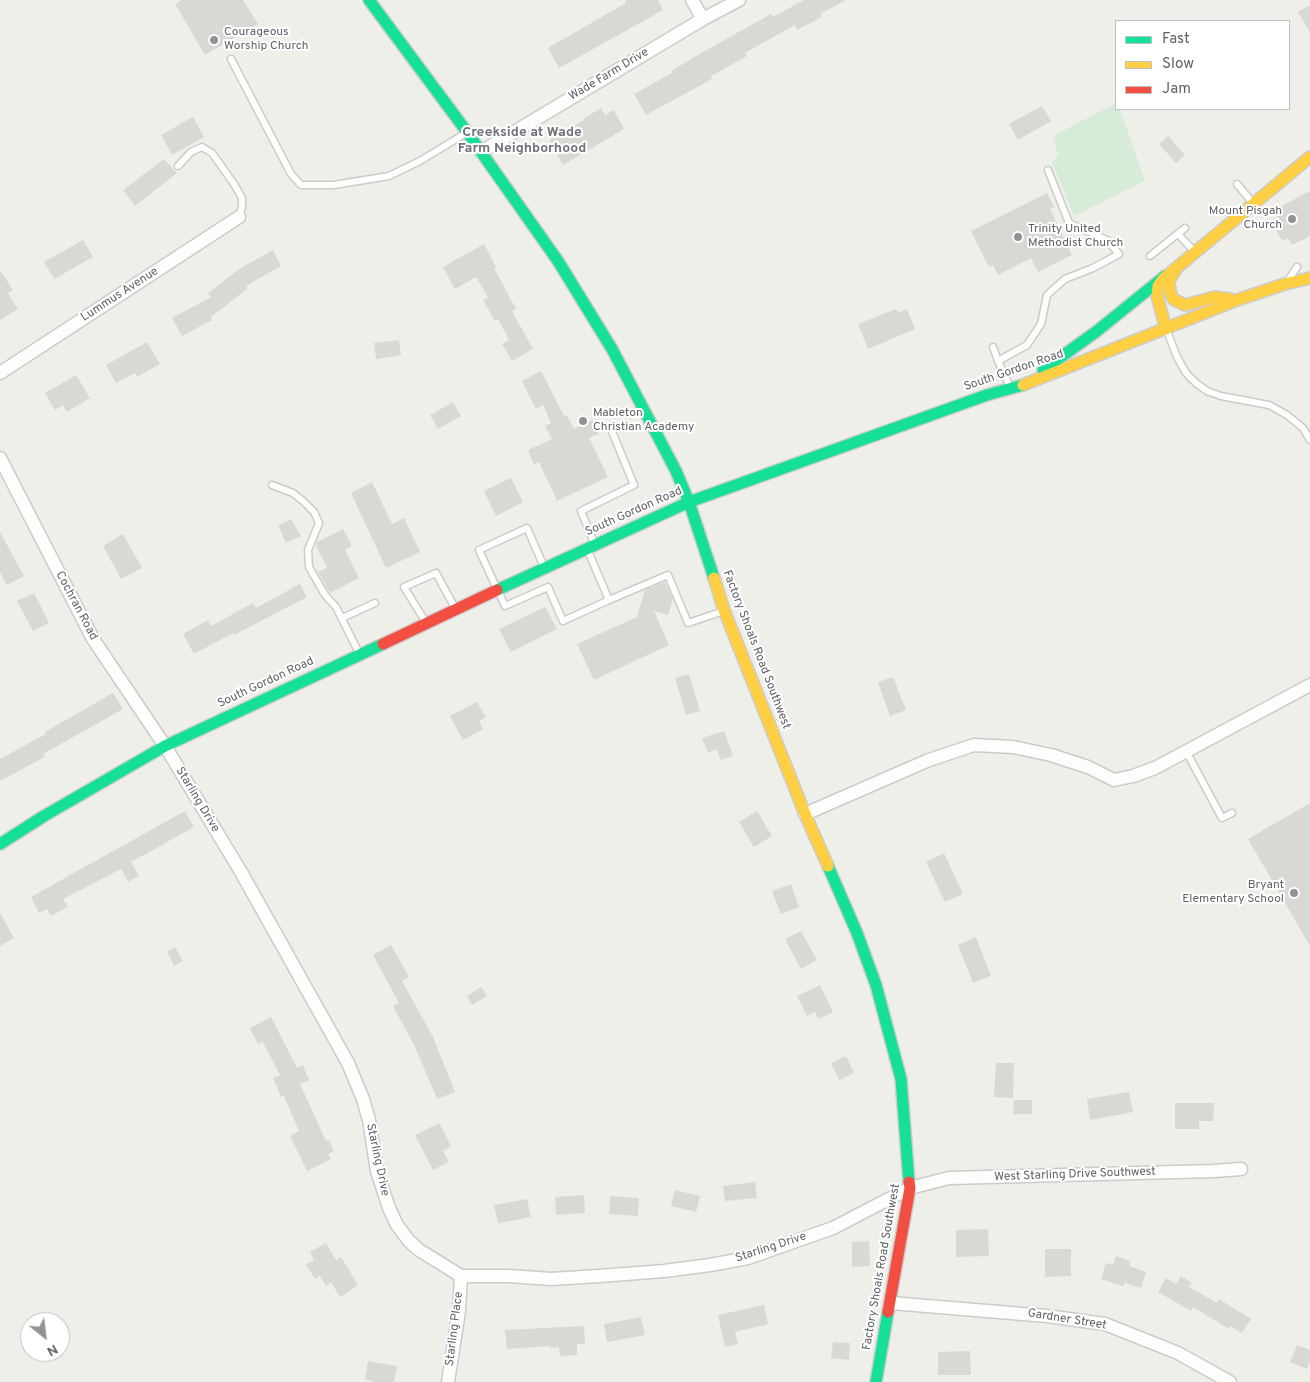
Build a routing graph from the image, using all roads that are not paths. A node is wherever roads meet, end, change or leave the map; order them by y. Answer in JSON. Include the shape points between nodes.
{"nodes":[{"id":1,"x":369,"y":0,"type":"edge"},
{"id":2,"x":692,"y":0,"type":"edge"},
{"id":3,"x":739,"y":0,"type":"edge"},
{"id":4,"x":703,"y":19,"type":"junction"},
{"id":5,"x":230,"y":59,"type":"dead end"},
{"id":6,"x":467,"y":132,"type":"junction"},
{"id":7,"x":481,"y":152,"type":"junction"},
{"id":8,"x":1310,"y":156,"type":"edge"},
{"id":9,"x":178,"y":166,"type":"dead end"},
{"id":10,"x":1048,"y":170,"type":"dead end"},
{"id":11,"x":1237,"y":184,"type":"dead end"},
{"id":12,"x":1253,"y":203,"type":"junction"},
{"id":13,"x":239,"y":217,"type":"joint"},
{"id":14,"x":1184,"y":228,"type":"dead end"},
{"id":15,"x":1178,"y":234,"type":"junction"},
{"id":16,"x":1194,"y":252,"type":"junction"},
{"id":17,"x":1150,"y":256,"type":"dead end"},
{"id":18,"x":1177,"y":266,"type":"junction"},
{"id":19,"x":1297,"y":267,"type":"dead end"},
{"id":20,"x":1310,"y":278,"type":"edge"},
{"id":21,"x":1286,"y":284,"type":"junction"},
{"id":22,"x":1237,"y":300,"type":"junction"},
{"id":23,"x":1166,"y":330,"type":"junction"},
{"id":24,"x":992,"y":347,"type":"dead end"},
{"id":25,"x":998,"y":361,"type":"junction"},
{"id":26,"x":0,"y":373,"type":"edge"},
{"id":27,"x":1016,"y":387,"type":"junction"},
{"id":28,"x":611,"y":429,"type":"dead end"},
{"id":29,"x":1310,"y":440,"type":"edge"},
{"id":30,"x":0,"y":458,"type":"edge"},
{"id":31,"x":272,"y":485,"type":"dead end"},
{"id":32,"x":689,"y":502,"type":"junction"},
{"id":33,"x":590,"y":547,"type":"junction"},
{"id":34,"x":545,"y":568,"type":"junction"},
{"id":35,"x":497,"y":590,"type":"junction"},
{"id":36,"x":609,"y":600,"type":"junction"},
{"id":37,"x":374,"y":603,"type":"dead end"},
{"id":38,"x":456,"y":609,"type":"junction"},
{"id":39,"x":724,"y":610,"type":"junction"},
{"id":40,"x":342,"y":618,"type":"junction"},
{"id":41,"x":426,"y":623,"type":"junction"},
{"id":42,"x":360,"y":654,"type":"junction"},
{"id":43,"x":1310,"y":685,"type":"edge"},
{"id":44,"x":165,"y":746,"type":"junction"},
{"id":45,"x":1186,"y":752,"type":"junction"},
{"id":46,"x":1232,"y":813,"type":"dead end"},
{"id":47,"x":805,"y":814,"type":"junction"},
{"id":48,"x":0,"y":844,"type":"edge"},
{"id":49,"x":1241,"y":1169,"type":"dead end"},
{"id":50,"x":910,"y":1188,"type":"junction"},
{"id":51,"x":461,"y":1276,"type":"junction"},
{"id":52,"x":891,"y":1303,"type":"junction"},
{"id":53,"x":448,"y":1382,"type":"edge"},
{"id":54,"x":876,"y":1382,"type":"edge"},
{"id":55,"x":1230,"y":1382,"type":"edge"}],
"edges":[{"from":1,"to":6,"type":"street","name":"Factory Shoals Road Southwest"},
{"from":2,"to":4,"type":"street"},
{"from":3,"to":4,"type":"street","name":"Wade Farm Drive"},
{"from":4,"to":7,"type":"street","name":"Wade Farm Drive"},
{"from":5,"to":6,"type":"lane","via":[[291,174],[301,186],[334,185],[389,176]]},
{"from":6,"to":7,"type":"street","name":"Factory Shoals Road Southwest"},
{"from":7,"to":32,"type":"street","name":"Factory Shoals Road Southwest","via":[[558,262],[612,349]]},
{"from":8,"to":12,"type":"street"},
{"from":9,"to":13,"type":"lane","via":[[192,152],[202,148],[212,153],[242,198]]},
{"from":10,"to":25,"type":"lane","via":[[1069,223],[1107,240],[1119,254],[1065,279],[1047,295],[1041,324],[1027,345]]},
{"from":11,"to":12,"type":"lane"},
{"from":12,"to":16,"type":"street"},
{"from":13,"to":26,"type":"street","name":"Lummus Avenue"},
{"from":14,"to":15,"type":"lane"},
{"from":15,"to":16,"type":"lane"},
{"from":15,"to":17,"type":"lane"},
{"from":16,"to":18,"type":"street"},
{"from":18,"to":22,"type":"street","via":[[1169,281],[1170,292],[1173,298],[1185,305],[1215,297]]},
{"from":18,"to":23,"type":"street","via":[[1158,286],[1157,296]]},
{"from":18,"to":27,"type":"street","via":[[1097,331]]},
{"from":19,"to":21,"type":"lane"},
{"from":20,"to":21,"type":"street","name":"South Gordon Road"},
{"from":21,"to":22,"type":"street","name":"South Gordon Road"},
{"from":22,"to":23,"type":"street","name":"South Gordon Road"},
{"from":23,"to":27,"type":"street","name":"South Gordon Road"},
{"from":23,"to":29,"type":"lane","via":[[1177,357],[1196,384],[1221,396],[1268,405],[1303,428]]},
{"from":24,"to":25,"type":"lane"},
{"from":25,"to":27,"type":"lane"},
{"from":27,"to":32,"type":"street","name":"South Gordon Road"},
{"from":28,"to":33,"type":"lane","via":[[634,485],[581,511]]},
{"from":30,"to":44,"type":"street","name":"Cochran Road","via":[[93,638]]},
{"from":31,"to":40,"type":"lane","via":[[304,500],[314,512],[319,523],[308,550],[309,567]]},
{"from":32,"to":33,"type":"street","name":"South Gordon Road"},
{"from":32,"to":39,"type":"street","name":"Factory Shoals Road Southwest"},
{"from":33,"to":34,"type":"street","name":"South Gordon Road"},
{"from":33,"to":36,"type":"lane"},
{"from":34,"to":35,"type":"street","name":"South Gordon Road"},
{"from":34,"to":35,"type":"lane","via":[[527,528],[479,550]]},
{"from":35,"to":36,"type":"lane","via":[[505,606],[548,587],[563,621]]},
{"from":35,"to":38,"type":"street","name":"South Gordon Road"},
{"from":36,"to":39,"type":"lane","via":[[668,575],[688,623]]},
{"from":37,"to":40,"type":"lane"},
{"from":38,"to":41,"type":"street","name":"South Gordon Road"},
{"from":38,"to":41,"type":"lane","via":[[436,573],[404,587]]},
{"from":39,"to":47,"type":"street","name":"Factory Shoals Road Southwest"},
{"from":40,"to":42,"type":"lane"},
{"from":41,"to":42,"type":"street","name":"South Gordon Road"},
{"from":42,"to":44,"type":"street","name":"South Gordon Road"},
{"from":43,"to":45,"type":"street"},
{"from":44,"to":48,"type":"street","name":"South Gordon Road"},
{"from":44,"to":51,"type":"street","name":"Starling Drive","via":[[241,872],[348,1063],[363,1099],[377,1171],[397,1225],[419,1250]]},
{"from":45,"to":46,"type":"lane","via":[[1222,818]]},
{"from":45,"to":47,"type":"street","via":[[1155,768],[1114,780],[1051,755],[1013,747],[974,745],[929,760]]},
{"from":47,"to":50,"type":"street","name":"Factory Shoals Road Southwest","via":[[876,985],[901,1079]]},
{"from":49,"to":50,"type":"street","name":"West Starling Drive Southwest","via":[[949,1178]]},
{"from":50,"to":51,"type":"street","name":"Starling Drive","via":[[833,1228],[748,1258],[664,1271],[589,1277]]},
{"from":50,"to":52,"type":"street","name":"Factory Shoals Road Southwest"},
{"from":51,"to":53,"type":"street","name":"Starling Place"},
{"from":52,"to":54,"type":"street","name":"Factory Shoals Road Southwest"},
{"from":52,"to":55,"type":"street","name":"Gardner Street","via":[[1003,1311],[1105,1324],[1178,1353]]}]}
